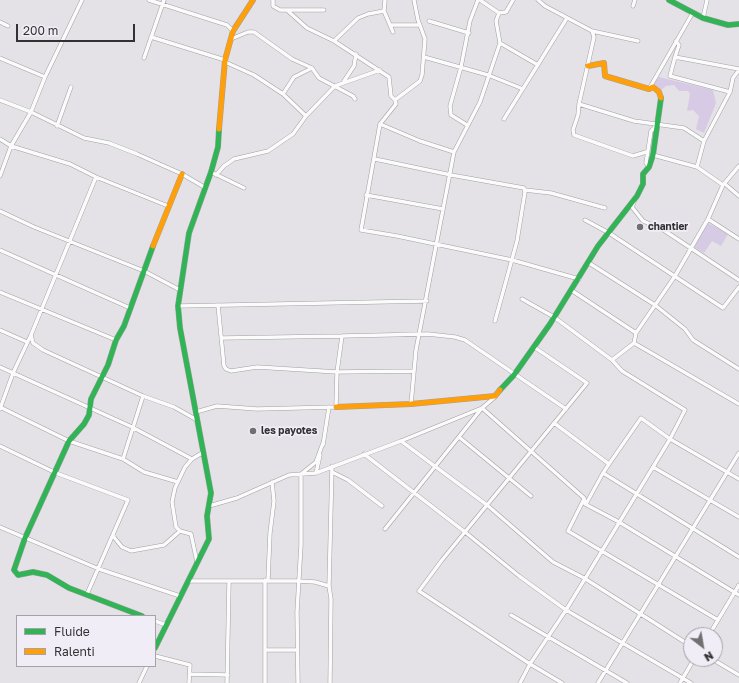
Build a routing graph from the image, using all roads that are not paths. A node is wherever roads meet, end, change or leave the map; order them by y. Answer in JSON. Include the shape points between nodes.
{"nodes":[{"id":1,"x":82,"y":0,"type":"edge"},
{"id":2,"x":149,"y":0,"type":"edge"},
{"id":3,"x":253,"y":0,"type":"edge"},
{"id":4,"x":274,"y":0,"type":"edge"},
{"id":5,"x":385,"y":0,"type":"edge"},
{"id":6,"x":414,"y":0,"type":"edge"},
{"id":7,"x":479,"y":0,"type":"edge"},
{"id":8,"x":513,"y":0,"type":"edge"},
{"id":9,"x":538,"y":0,"type":"edge"},
{"id":10,"x":635,"y":0,"type":"edge"},
{"id":11,"x":669,"y":0,"type":"edge"},
{"id":12,"x":707,"y":0,"type":"edge"},
{"id":13,"x":163,"y":2,"type":"edge"},
{"id":14,"x":633,"y":6,"type":"dead end"},
{"id":15,"x":324,"y":10,"type":"dead end"},
{"id":16,"x":288,"y":11,"type":"junction"},
{"id":17,"x":384,"y":11,"type":"junction"},
{"id":18,"x":499,"y":13,"type":"junction"},
{"id":19,"x":692,"y":14,"type":"junction"},
{"id":20,"x":567,"y":18,"type":"junction"},
{"id":21,"x":703,"y":18,"type":"junction"},
{"id":22,"x":430,"y":21,"type":"dead end"},
{"id":23,"x":0,"y":22,"type":"edge"},
{"id":24,"x":739,"y":24,"type":"edge"},
{"id":25,"x":390,"y":25,"type":"junction"},
{"id":26,"x":420,"y":25,"type":"junction"},
{"id":27,"x":8,"y":26,"type":"dead end"},
{"id":28,"x":233,"y":31,"type":"junction"},
{"id":29,"x":393,"y":32,"type":"dead end"},
{"id":30,"x":592,"y":32,"type":"junction"},
{"id":31,"x":468,"y":33,"type":"junction"},
{"id":32,"x":151,"y":37,"type":"junction"},
{"id":33,"x":231,"y":39,"type":"junction"},
{"id":34,"x":334,"y":41,"type":"junction"},
{"id":35,"x":638,"y":41,"type":"dead end"},
{"id":36,"x":676,"y":41,"type":"junction"},
{"id":37,"x":500,"y":43,"type":"junction"},
{"id":38,"x":356,"y":54,"type":"junction"},
{"id":39,"x":675,"y":57,"type":"junction"},
{"id":40,"x":0,"y":58,"type":"edge"},
{"id":41,"x":144,"y":58,"type":"dead end"},
{"id":42,"x":424,"y":58,"type":"junction"},
{"id":43,"x":225,"y":61,"type":"junction"},
{"id":44,"x":538,"y":65,"type":"junction"},
{"id":45,"x":588,"y":66,"type":"junction"},
{"id":46,"x":461,"y":67,"type":"junction"},
{"id":47,"x":312,"y":68,"type":"junction"},
{"id":48,"x":380,"y":70,"type":"junction"},
{"id":49,"x":739,"y":70,"type":"edge"},
{"id":50,"x":488,"y":74,"type":"junction"},
{"id":51,"x":45,"y":77,"type":"junction"},
{"id":52,"x":344,"y":81,"type":"junction"},
{"id":53,"x":335,"y":86,"type":"junction"},
{"id":54,"x":71,"y":87,"type":"dead end"},
{"id":55,"x":523,"y":89,"type":"junction"},
{"id":56,"x":649,"y":89,"type":"junction"},
{"id":57,"x":730,"y":92,"type":"junction"},
{"id":58,"x":283,"y":94,"type":"junction"},
{"id":59,"x":355,"y":99,"type":"dead end"},
{"id":60,"x":0,"y":100,"type":"edge"},
{"id":61,"x":395,"y":100,"type":"junction"},
{"id":62,"x":579,"y":104,"type":"junction"},
{"id":63,"x":31,"y":112,"type":"junction"},
{"id":64,"x":306,"y":116,"type":"junction"},
{"id":65,"x":504,"y":118,"type":"dead end"},
{"id":66,"x":380,"y":124,"type":"junction"},
{"id":67,"x":658,"y":124,"type":"junction"},
{"id":68,"x":467,"y":125,"type":"junction"},
{"id":69,"x":57,"y":126,"type":"junction"},
{"id":70,"x":0,"y":139,"type":"edge"},
{"id":71,"x":704,"y":141,"type":"junction"},
{"id":72,"x":11,"y":146,"type":"junction"},
{"id":73,"x":454,"y":152,"type":"junction"},
{"id":74,"x":646,"y":152,"type":"junction"},
{"id":75,"x":653,"y":155,"type":"junction"},
{"id":76,"x":375,"y":159,"type":"junction"},
{"id":77,"x":739,"y":166,"type":"edge"},
{"id":78,"x":649,"y":167,"type":"junction"},
{"id":79,"x":697,"y":167,"type":"junction"},
{"id":80,"x":182,"y":174,"type":"junction"},
{"id":81,"x":214,"y":174,"type":"junction"},
{"id":82,"x":451,"y":175,"type":"junction"},
{"id":83,"x":0,"y":176,"type":"edge"},
{"id":84,"x":96,"y":177,"type":"junction"},
{"id":85,"x":724,"y":185,"type":"junction"},
{"id":86,"x":204,"y":187,"type":"junction"},
{"id":87,"x":244,"y":188,"type":"dead end"},
{"id":88,"x":525,"y":190,"type":"junction"},
{"id":89,"x":366,"y":195,"type":"junction"},
{"id":90,"x":637,"y":196,"type":"junction"},
{"id":91,"x":739,"y":196,"type":"edge"},
{"id":92,"x":168,"y":206,"type":"junction"},
{"id":93,"x":605,"y":208,"type":"dead end"},
{"id":94,"x":443,"y":209,"type":"junction"},
{"id":95,"x":0,"y":211,"type":"edge"},
{"id":96,"x":708,"y":219,"type":"junction"},
{"id":97,"x":585,"y":220,"type":"dead end"},
{"id":98,"x":609,"y":233,"type":"junction"},
{"id":99,"x":739,"y":239,"type":"edge"},
{"id":100,"x":70,"y":241,"type":"junction"},
{"id":101,"x":436,"y":245,"type":"junction"},
{"id":102,"x":690,"y":248,"type":"junction"},
{"id":103,"x":0,"y":250,"type":"edge"},
{"id":104,"x":512,"y":260,"type":"junction"},
{"id":105,"x":589,"y":263,"type":"junction"},
{"id":106,"x":144,"y":271,"type":"junction"},
{"id":107,"x":56,"y":273,"type":"junction"},
{"id":108,"x":675,"y":276,"type":"junction"},
{"id":109,"x":579,"y":279,"type":"junction"},
{"id":110,"x":739,"y":280,"type":"edge"},
{"id":111,"x":739,"y":287,"type":"edge"},
{"id":112,"x":180,"y":290,"type":"junction"},
{"id":113,"x":571,"y":290,"type":"junction"},
{"id":114,"x":0,"y":292,"type":"edge"},
{"id":115,"x":522,"y":299,"type":"dead end"},
{"id":116,"x":427,"y":301,"type":"junction"},
{"id":117,"x":218,"y":305,"type":"junction"},
{"id":118,"x":655,"y":305,"type":"junction"},
{"id":119,"x":178,"y":306,"type":"junction"},
{"id":120,"x":42,"y":308,"type":"junction"},
{"id":121,"x":130,"y":308,"type":"junction"},
{"id":122,"x":554,"y":317,"type":"junction"},
{"id":123,"x":495,"y":321,"type":"dead end"},
{"id":124,"x":0,"y":330,"type":"edge"},
{"id":125,"x":636,"y":333,"type":"junction"},
{"id":126,"x":419,"y":334,"type":"junction"},
{"id":127,"x":31,"y":335,"type":"junction"},
{"id":128,"x":342,"y":336,"type":"junction"},
{"id":129,"x":223,"y":338,"type":"junction"},
{"id":130,"x":116,"y":340,"type":"junction"},
{"id":131,"x":27,"y":342,"type":"junction"},
{"id":132,"x":634,"y":343,"type":"junction"},
{"id":133,"x":534,"y":348,"type":"junction"},
{"id":134,"x":612,"y":360,"type":"junction"},
{"id":135,"x":0,"y":367,"type":"edge"},
{"id":136,"x":739,"y":368,"type":"edge"},
{"id":137,"x":412,"y":371,"type":"junction"},
{"id":138,"x":337,"y":372,"type":"junction"},
{"id":139,"x":13,"y":373,"type":"junction"},
{"id":140,"x":514,"y":375,"type":"junction"},
{"id":141,"x":101,"y":377,"type":"junction"},
{"id":142,"x":143,"y":396,"type":"junction"},
{"id":143,"x":496,"y":396,"type":"junction"},
{"id":144,"x":411,"y":404,"type":"junction"},
{"id":145,"x":739,"y":404,"type":"edge"},
{"id":146,"x":329,"y":407,"type":"junction"},
{"id":147,"x":336,"y":407,"type":"junction"},
{"id":148,"x":0,"y":408,"type":"edge"},
{"id":149,"x":91,"y":408,"type":"junction"},
{"id":150,"x":482,"y":408,"type":"junction"},
{"id":151,"x":566,"y":409,"type":"junction"},
{"id":152,"x":196,"y":412,"type":"junction"},
{"id":153,"x":198,"y":421,"type":"junction"},
{"id":154,"x":554,"y":423,"type":"junction"},
{"id":155,"x":132,"y":427,"type":"junction"},
{"id":156,"x":459,"y":437,"type":"junction"},
{"id":157,"x":670,"y":439,"type":"junction"},
{"id":158,"x":70,"y":441,"type":"junction"},
{"id":159,"x":401,"y":441,"type":"junction"},
{"id":160,"x":324,"y":443,"type":"junction"},
{"id":161,"x":0,"y":446,"type":"edge"},
{"id":162,"x":532,"y":450,"type":"junction"},
{"id":163,"x":202,"y":453,"type":"junction"},
{"id":164,"x":739,"y":453,"type":"edge"},
{"id":165,"x":364,"y":454,"type":"junction"},
{"id":166,"x":122,"y":459,"type":"junction"},
{"id":167,"x":192,"y":459,"type":"junction"},
{"id":168,"x":609,"y":464,"type":"junction"},
{"id":169,"x":332,"y":466,"type":"junction"},
{"id":170,"x":435,"y":466,"type":"junction"},
{"id":171,"x":653,"y":467,"type":"junction"},
{"id":172,"x":332,"y":472,"type":"junction"},
{"id":173,"x":728,"y":472,"type":"junction"},
{"id":174,"x":56,"y":473,"type":"junction"},
{"id":175,"x":316,"y":473,"type":"junction"},
{"id":176,"x":603,"y":473,"type":"junction"},
{"id":177,"x":301,"y":474,"type":"junction"},
{"id":178,"x":510,"y":478,"type":"junction"},
{"id":179,"x":739,"y":479,"type":"edge"},
{"id":180,"x":178,"y":482,"type":"junction"},
{"id":181,"x":272,"y":482,"type":"junction"},
{"id":182,"x":414,"y":493,"type":"junction"},
{"id":183,"x":636,"y":493,"type":"junction"},
{"id":184,"x":531,"y":496,"type":"dead end"},
{"id":185,"x":584,"y":498,"type":"junction"},
{"id":186,"x":710,"y":501,"type":"junction"},
{"id":187,"x":585,"y":504,"type":"junction"},
{"id":188,"x":487,"y":505,"type":"junction"},
{"id":189,"x":208,"y":506,"type":"junction"},
{"id":190,"x":382,"y":506,"type":"dead end"},
{"id":191,"x":739,"y":517,"type":"edge"},
{"id":192,"x":619,"y":522,"type":"junction"},
{"id":193,"x":0,"y":527,"type":"edge"},
{"id":194,"x":385,"y":529,"type":"dead end"},
{"id":195,"x":693,"y":529,"type":"junction"},
{"id":196,"x":180,"y":531,"type":"junction"},
{"id":197,"x":466,"y":532,"type":"junction"},
{"id":198,"x":113,"y":536,"type":"junction"},
{"id":199,"x":25,"y":538,"type":"junction"},
{"id":200,"x":601,"y":550,"type":"junction"},
{"id":201,"x":676,"y":556,"type":"junction"},
{"id":202,"x":739,"y":557,"type":"edge"},
{"id":203,"x":197,"y":562,"type":"junction"},
{"id":204,"x":99,"y":569,"type":"junction"},
{"id":205,"x":584,"y":578,"type":"junction"},
{"id":206,"x":267,"y":580,"type":"junction"},
{"id":207,"x":188,"y":581,"type":"junction"},
{"id":208,"x":299,"y":581,"type":"junction"},
{"id":209,"x":229,"y":582,"type":"junction"},
{"id":210,"x":660,"y":584,"type":"junction"},
{"id":211,"x":739,"y":585,"type":"edge"},
{"id":212,"x":329,"y":586,"type":"junction"},
{"id":213,"x":735,"y":592,"type":"junction"},
{"id":214,"x":87,"y":594,"type":"junction"},
{"id":215,"x":739,"y":595,"type":"edge"},
{"id":216,"x":180,"y":596,"type":"junction"},
{"id":217,"x":566,"y":610,"type":"junction"},
{"id":218,"x":641,"y":613,"type":"junction"},
{"id":219,"x":140,"y":615,"type":"edge"},
{"id":220,"x":511,"y":615,"type":"dead end"},
{"id":221,"x":718,"y":620,"type":"junction"},
{"id":222,"x":156,"y":621,"type":"edge"},
{"id":223,"x":166,"y":625,"type":"junction"},
{"id":224,"x":714,"y":627,"type":"edge"},
{"id":225,"x":549,"y":637,"type":"junction"},
{"id":226,"x":683,"y":641,"type":"edge"},
{"id":227,"x":622,"y":642,"type":"junction"},
{"id":228,"x":156,"y":646,"type":"edge"},
{"id":229,"x":266,"y":650,"type":"junction"},
{"id":230,"x":297,"y":650,"type":"junction"},
{"id":231,"x":156,"y":656,"type":"edge"},
{"id":232,"x":530,"y":664,"type":"junction"},
{"id":233,"x":723,"y":666,"type":"edge"},
{"id":234,"x":146,"y":667,"type":"edge"},
{"id":235,"x":689,"y":667,"type":"edge"},
{"id":236,"x":606,"y":670,"type":"junction"},
{"id":237,"x":190,"y":674,"type":"junction"},
{"id":238,"x":228,"y":675,"type":"junction"},
{"id":239,"x":739,"y":675,"type":"edge"},
{"id":240,"x":682,"y":678,"type":"junction"},
{"id":241,"x":139,"y":683,"type":"edge"},
{"id":242,"x":189,"y":683,"type":"edge"},
{"id":243,"x":227,"y":683,"type":"edge"},
{"id":244,"x":265,"y":683,"type":"edge"},
{"id":245,"x":298,"y":683,"type":"edge"},
{"id":246,"x":330,"y":683,"type":"edge"},
{"id":247,"x":520,"y":683,"type":"edge"},
{"id":248,"x":562,"y":683,"type":"edge"},
{"id":249,"x":598,"y":683,"type":"edge"},
{"id":250,"x":627,"y":683,"type":"edge"},
{"id":251,"x":680,"y":683,"type":"edge"},
{"id":252,"x":691,"y":683,"type":"edge"}],
"edges":[{"from":1,"to":51,"type":"street"},
{"from":2,"to":13,"type":"street"},
{"from":3,"to":28,"type":"main road"},
{"from":4,"to":16,"type":"street","via":[[272,4],[275,8]]},
{"from":5,"to":17,"type":"street"},
{"from":6,"to":26,"type":"street"},
{"from":7,"to":18,"type":"street"},
{"from":7,"to":31,"type":"street"},
{"from":8,"to":18,"type":"street","via":[[506,12]]},
{"from":9,"to":20,"type":"street"},
{"from":10,"to":14,"type":"street"},
{"from":11,"to":19,"type":"main road"},
{"from":12,"to":21,"type":"street"},
{"from":13,"to":28,"type":"street","via":[[227,25]]},
{"from":13,"to":32,"type":"street"},
{"from":15,"to":16,"type":"street"},
{"from":16,"to":34,"type":"street","via":[[307,28]]},
{"from":17,"to":25,"type":"street"},
{"from":17,"to":34,"type":"street","via":[[358,18]]},
{"from":18,"to":37,"type":"street","via":[[496,20]]},
{"from":19,"to":21,"type":"main road"},
{"from":19,"to":36,"type":"street"},
{"from":20,"to":30,"type":"street"},
{"from":20,"to":44,"type":"street"},
{"from":21,"to":24,"type":"main road","via":[[728,25]]},
{"from":22,"to":31,"type":"street"},
{"from":23,"to":27,"type":"street"},
{"from":25,"to":26,"type":"street"},
{"from":25,"to":29,"type":"street"},
{"from":26,"to":42,"type":"street","via":[[425,39]]},
{"from":28,"to":33,"type":"main road"},
{"from":30,"to":35,"type":"street"},
{"from":30,"to":45,"type":"street","via":[[594,36]]},
{"from":31,"to":46,"type":"street"},
{"from":32,"to":41,"type":"street"},
{"from":32,"to":43,"type":"street"},
{"from":33,"to":43,"type":"main road"},
{"from":33,"to":47,"type":"street","via":[[254,32],[292,59]]},
{"from":34,"to":38,"type":"street"},
{"from":36,"to":39,"type":"street","via":[[679,45]]},
{"from":36,"to":56,"type":"street"},
{"from":37,"to":44,"type":"street"},
{"from":37,"to":50,"type":"street"},
{"from":38,"to":48,"type":"street"},
{"from":38,"to":52,"type":"street","via":[[354,66]]},
{"from":39,"to":49,"type":"street"},
{"from":39,"to":57,"type":"street","via":[[670,76]]},
{"from":40,"to":51,"type":"street"},
{"from":42,"to":46,"type":"street"},
{"from":42,"to":61,"type":"street","via":[[420,81]]},
{"from":43,"to":58,"type":"street","via":[[254,75]]},
{"from":43,"to":81,"type":"main road"},
{"from":44,"to":55,"type":"street"},
{"from":45,"to":56,"type":"main road","via":[[604,63],[605,76]]},
{"from":45,"to":62,"type":"street"},
{"from":46,"to":50,"type":"street"},
{"from":46,"to":68,"type":"street","via":[[450,112]]},
{"from":47,"to":53,"type":"street","via":[[319,78]]},
{"from":47,"to":58,"type":"street","via":[[294,77]]},
{"from":48,"to":52,"type":"street"},
{"from":48,"to":61,"type":"street","via":[[390,79],[391,96]]},
{"from":49,"to":57,"type":"street","via":[[733,78]]},
{"from":50,"to":55,"type":"street"},
{"from":50,"to":68,"type":"street","via":[[480,102]]},
{"from":51,"to":63,"type":"street"},
{"from":52,"to":53,"type":"street"},
{"from":53,"to":59,"type":"street"},
{"from":53,"to":64,"type":"street"},
{"from":54,"to":69,"type":"street"},
{"from":55,"to":65,"type":"street"},
{"from":56,"to":67,"type":"main road","via":[[653,87],[661,96]]},
{"from":57,"to":71,"type":"street"},
{"from":58,"to":64,"type":"street"},
{"from":60,"to":63,"type":"street"},
{"from":61,"to":66,"type":"street","via":[[396,104]]},
{"from":62,"to":67,"type":"street","via":[[634,121]]},
{"from":62,"to":74,"type":"street","via":[[574,135],[633,156]]},
{"from":63,"to":69,"type":"street"},
{"from":63,"to":72,"type":"street"},
{"from":64,"to":81,"type":"street","via":[[293,134],[268,152],[234,159]]},
{"from":66,"to":73,"type":"street"},
{"from":66,"to":76,"type":"street"},
{"from":67,"to":71,"type":"street","via":[[684,128]]},
{"from":67,"to":74,"type":"street","via":[[652,129]]},
{"from":67,"to":75,"type":"main road"},
{"from":68,"to":73,"type":"street"},
{"from":69,"to":80,"type":"street","via":[[84,138],[116,146]]},
{"from":70,"to":72,"type":"street"},
{"from":71,"to":79,"type":"street"},
{"from":72,"to":83,"type":"street"},
{"from":72,"to":84,"type":"street","via":[[70,164]]},
{"from":73,"to":82,"type":"street"},
{"from":74,"to":78,"type":"street","via":[[646,163]]},
{"from":75,"to":78,"type":"main road"},
{"from":75,"to":79,"type":"street"},
{"from":76,"to":82,"type":"street"},
{"from":76,"to":89,"type":"street"},
{"from":77,"to":85,"type":"street"},
{"from":78,"to":90,"type":"main road"},
{"from":79,"to":85,"type":"street"},
{"from":80,"to":86,"type":"street"},
{"from":80,"to":92,"type":"main road"},
{"from":81,"to":86,"type":"main road"},
{"from":81,"to":87,"type":"street"},
{"from":82,"to":88,"type":"street","via":[[522,187]]},
{"from":82,"to":94,"type":"street"},
{"from":84,"to":92,"type":"street"},
{"from":84,"to":100,"type":"street"},
{"from":85,"to":91,"type":"street"},
{"from":85,"to":96,"type":"street"},
{"from":86,"to":112,"type":"main road","via":[[189,232]]},
{"from":88,"to":93,"type":"street","via":[[551,193]]},
{"from":88,"to":104,"type":"street"},
{"from":89,"to":94,"type":"street"},
{"from":89,"to":101,"type":"street","via":[[361,230]]},
{"from":90,"to":98,"type":"main road"},
{"from":90,"to":102,"type":"street","via":[[632,207],[643,221],[662,229]]},
{"from":92,"to":106,"type":"main road"},
{"from":94,"to":101,"type":"street"},
{"from":95,"to":100,"type":"street"},
{"from":96,"to":99,"type":"street"},
{"from":96,"to":102,"type":"street"},
{"from":97,"to":98,"type":"street"},
{"from":98,"to":105,"type":"main road"},
{"from":98,"to":108,"type":"street"},
{"from":100,"to":106,"type":"street"},
{"from":100,"to":107,"type":"street"},
{"from":101,"to":104,"type":"street"},
{"from":101,"to":116,"type":"street"},
{"from":102,"to":108,"type":"street"},
{"from":102,"to":110,"type":"street"},
{"from":103,"to":107,"type":"street"},
{"from":104,"to":109,"type":"street"},
{"from":104,"to":123,"type":"street"},
{"from":105,"to":109,"type":"main road"},
{"from":105,"to":118,"type":"street"},
{"from":106,"to":112,"type":"street"},
{"from":106,"to":121,"type":"main road"},
{"from":107,"to":120,"type":"street"},
{"from":107,"to":121,"type":"street"},
{"from":108,"to":111,"type":"street","via":[[723,308]]},
{"from":108,"to":118,"type":"street"},
{"from":109,"to":113,"type":"main road"},
{"from":112,"to":119,"type":"main road"},
{"from":113,"to":122,"type":"main road"},
{"from":113,"to":125,"type":"street"},
{"from":114,"to":120,"type":"street"},
{"from":115,"to":122,"type":"street"},
{"from":116,"to":117,"type":"street"},
{"from":116,"to":126,"type":"street"},
{"from":117,"to":119,"type":"street"},
{"from":117,"to":129,"type":"street"},
{"from":118,"to":125,"type":"street"},
{"from":118,"to":136,"type":"street","via":[[685,328],[693,340]]},
{"from":119,"to":152,"type":"main road"},
{"from":120,"to":127,"type":"street"},
{"from":120,"to":130,"type":"street"},
{"from":121,"to":130,"type":"main road"},
{"from":122,"to":133,"type":"main road"},
{"from":122,"to":134,"type":"street"},
{"from":124,"to":131,"type":"street"},
{"from":125,"to":132,"type":"street"},
{"from":126,"to":128,"type":"street"},
{"from":126,"to":137,"type":"street"},
{"from":126,"to":140,"type":"street","via":[[465,340]]},
{"from":127,"to":131,"type":"street"},
{"from":127,"to":141,"type":"street","via":[[33,344],[38,348]]},
{"from":128,"to":129,"type":"street"},
{"from":128,"to":138,"type":"street"},
{"from":129,"to":138,"type":"street","via":[[224,366],[231,371],[257,367]]},
{"from":130,"to":141,"type":"main road"},
{"from":131,"to":139,"type":"street"},
{"from":132,"to":134,"type":"street"},
{"from":132,"to":145,"type":"street"},
{"from":133,"to":140,"type":"main road"},
{"from":133,"to":151,"type":"street","via":[[587,383]]},
{"from":134,"to":157,"type":"street","via":[[622,371],[685,410]]},
{"from":135,"to":139,"type":"street"},
{"from":137,"to":138,"type":"street"},
{"from":137,"to":144,"type":"street"},
{"from":138,"to":147,"type":"street"},
{"from":139,"to":148,"type":"street"},
{"from":139,"to":149,"type":"street"},
{"from":140,"to":143,"type":"main road"},
{"from":140,"to":151,"type":"street"},
{"from":141,"to":142,"type":"street"},
{"from":141,"to":149,"type":"main road"},
{"from":142,"to":153,"type":"street","via":[[174,407]]},
{"from":142,"to":155,"type":"street"},
{"from":143,"to":144,"type":"main road"},
{"from":143,"to":150,"type":"street"},
{"from":144,"to":147,"type":"main road"},
{"from":146,"to":147,"type":"street"},
{"from":146,"to":152,"type":"street","via":[[217,406]]},
{"from":146,"to":160,"type":"street"},
{"from":148,"to":158,"type":"street"},
{"from":149,"to":155,"type":"street"},
{"from":149,"to":158,"type":"main road","via":[[84,424]]},
{"from":150,"to":156,"type":"street"},
{"from":150,"to":159,"type":"street"},
{"from":150,"to":162,"type":"street"},
{"from":151,"to":154,"type":"street"},
{"from":152,"to":153,"type":"main road"},
{"from":153,"to":163,"type":"main road"},
{"from":154,"to":162,"type":"street"},
{"from":154,"to":168,"type":"street"},
{"from":155,"to":166,"type":"street"},
{"from":155,"to":167,"type":"street"},
{"from":156,"to":170,"type":"street"},
{"from":156,"to":178,"type":"street"},
{"from":157,"to":168,"type":"street","via":[[641,418]]},
{"from":157,"to":171,"type":"street"},
{"from":157,"to":173,"type":"street"},
{"from":158,"to":166,"type":"street"},
{"from":158,"to":174,"type":"main road"},
{"from":159,"to":165,"type":"street"},
{"from":159,"to":170,"type":"street"},
{"from":160,"to":175,"type":"street"},
{"from":160,"to":177,"type":"street","via":[[316,462]]},
{"from":161,"to":174,"type":"street"},
{"from":162,"to":178,"type":"street"},
{"from":162,"to":185,"type":"street"},
{"from":163,"to":167,"type":"street"},
{"from":163,"to":189,"type":"main road","via":[[211,493]]},
{"from":164,"to":173,"type":"street"},
{"from":165,"to":169,"type":"street"},
{"from":165,"to":182,"type":"street"},
{"from":166,"to":180,"type":"street","via":[[144,472]]},
{"from":167,"to":180,"type":"street"},
{"from":168,"to":176,"type":"street"},
{"from":169,"to":172,"type":"street"},
{"from":169,"to":175,"type":"street"},
{"from":170,"to":182,"type":"street"},
{"from":170,"to":188,"type":"street"},
{"from":171,"to":183,"type":"street"},
{"from":171,"to":186,"type":"street"},
{"from":172,"to":190,"type":"street","via":[[348,480]]},
{"from":172,"to":212,"type":"street"},
{"from":173,"to":179,"type":"street"},
{"from":173,"to":186,"type":"street"},
{"from":174,"to":198,"type":"street","via":[[128,500]]},
{"from":174,"to":199,"type":"main road"},
{"from":175,"to":177,"type":"street"},
{"from":176,"to":183,"type":"street"},
{"from":176,"to":187,"type":"street"},
{"from":177,"to":181,"type":"street","via":[[293,473]]},
{"from":177,"to":208,"type":"street"},
{"from":178,"to":184,"type":"street"},
{"from":178,"to":188,"type":"street"},
{"from":180,"to":196,"type":"street","via":[[172,509],[176,527]]},
{"from":181,"to":189,"type":"street","via":[[237,498]]},
{"from":181,"to":206,"type":"street","via":[[274,501]]},
{"from":182,"to":194,"type":"street"},
{"from":182,"to":197,"type":"street"},
{"from":183,"to":192,"type":"street"},
{"from":183,"to":195,"type":"street"},
{"from":185,"to":187,"type":"street"},
{"from":185,"to":200,"type":"street","via":[[568,531]]},
{"from":186,"to":191,"type":"street"},
{"from":186,"to":195,"type":"street"},
{"from":187,"to":192,"type":"street"},
{"from":188,"to":197,"type":"street"},
{"from":188,"to":205,"type":"street","via":[[553,562]]},
{"from":189,"to":203,"type":"main road","via":[[208,542]]},
{"from":192,"to":200,"type":"street"},
{"from":192,"to":201,"type":"street"},
{"from":193,"to":199,"type":"street"},
{"from":195,"to":201,"type":"street"},
{"from":195,"to":202,"type":"street"},
{"from":196,"to":198,"type":"street","via":[[164,545],[131,551],[122,547]]},
{"from":196,"to":203,"type":"street","via":[[191,534]]},
{"from":197,"to":217,"type":"street","via":[[519,576]]},
{"from":197,"to":232,"type":"street","via":[[419,591]]},
{"from":198,"to":204,"type":"street"},
{"from":199,"to":204,"type":"street"},
{"from":199,"to":214,"type":"main road","via":[[14,570],[16,574],[20,576],[33,572],[47,575],[69,588]]},
{"from":200,"to":205,"type":"street"},
{"from":200,"to":210,"type":"street"},
{"from":201,"to":210,"type":"street"},
{"from":201,"to":213,"type":"street"},
{"from":203,"to":207,"type":"main road"},
{"from":204,"to":214,"type":"street"},
{"from":204,"to":216,"type":"street"},
{"from":205,"to":217,"type":"street"},
{"from":205,"to":218,"type":"street"},
{"from":206,"to":208,"type":"street"},
{"from":206,"to":209,"type":"street"},
{"from":206,"to":229,"type":"street"},
{"from":207,"to":209,"type":"street"},
{"from":207,"to":216,"type":"main road"},
{"from":208,"to":212,"type":"street"},
{"from":208,"to":230,"type":"street"},
{"from":209,"to":238,"type":"street"},
{"from":210,"to":218,"type":"street"},
{"from":210,"to":221,"type":"street"},
{"from":211,"to":213,"type":"street"},
{"from":212,"to":246,"type":"street"},
{"from":213,"to":215,"type":"street"},
{"from":213,"to":221,"type":"street"},
{"from":214,"to":219,"type":"main road"},
{"from":216,"to":223,"type":"main road"},
{"from":217,"to":225,"type":"street"},
{"from":217,"to":227,"type":"street"},
{"from":218,"to":226,"type":"street"},
{"from":218,"to":227,"type":"street"},
{"from":220,"to":225,"type":"street"},
{"from":221,"to":224,"type":"street"},
{"from":222,"to":223,"type":"street"},
{"from":223,"to":228,"type":"main road"},
{"from":225,"to":232,"type":"street"},
{"from":225,"to":236,"type":"street"},
{"from":227,"to":236,"type":"street"},
{"from":227,"to":240,"type":"street"},
{"from":229,"to":230,"type":"street"},
{"from":229,"to":244,"type":"street"},
{"from":230,"to":245,"type":"street"},
{"from":231,"to":237,"type":"street","via":[[190,665]]},
{"from":232,"to":247,"type":"street"},
{"from":232,"to":248,"type":"street"},
{"from":233,"to":239,"type":"street"},
{"from":234,"to":241,"type":"street"},
{"from":235,"to":240,"type":"street"},
{"from":236,"to":249,"type":"street"},
{"from":236,"to":250,"type":"street"},
{"from":237,"to":238,"type":"street"},
{"from":237,"to":242,"type":"street"},
{"from":238,"to":243,"type":"street"},
{"from":240,"to":251,"type":"street"},
{"from":240,"to":252,"type":"street"}]}
